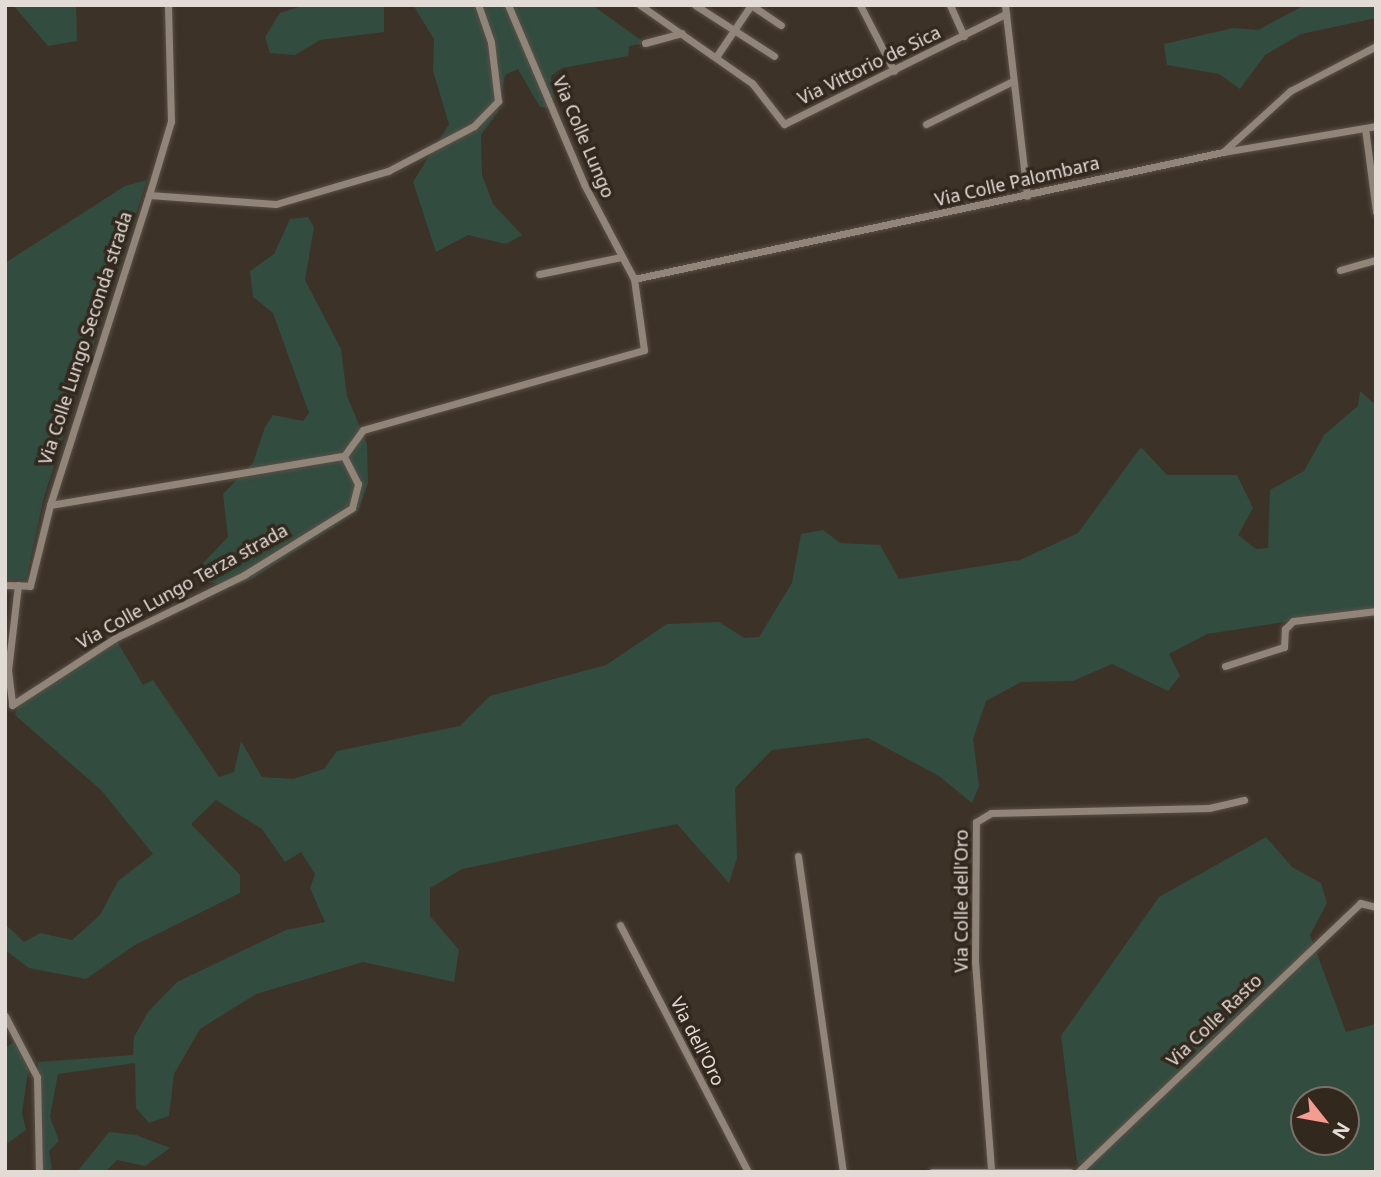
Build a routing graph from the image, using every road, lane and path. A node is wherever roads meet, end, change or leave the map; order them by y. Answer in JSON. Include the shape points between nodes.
{"nodes":[{"id":1,"x":168,"y":5,"type":"edge"},
{"id":2,"x":478,"y":5,"type":"edge"},
{"id":3,"x":508,"y":5,"type":"edge"},
{"id":4,"x":640,"y":5,"type":"edge"},
{"id":5,"x":695,"y":5,"type":"edge"},
{"id":6,"x":751,"y":5,"type":"edge"},
{"id":7,"x":860,"y":5,"type":"edge"},
{"id":8,"x":950,"y":5,"type":"edge"},
{"id":9,"x":1005,"y":5,"type":"edge"},
{"id":10,"x":1006,"y":15,"type":"junction"},
{"id":11,"x":781,"y":25,"type":"dead end"},
{"id":12,"x":734,"y":30,"type":"junction"},
{"id":13,"x":682,"y":33,"type":"junction"},
{"id":14,"x":964,"y":36,"type":"junction"},
{"id":15,"x":645,"y":43,"type":"dead end"},
{"id":16,"x":1376,"y":46,"type":"edge"},
{"id":17,"x":774,"y":56,"type":"dead end"},
{"id":18,"x":716,"y":57,"type":"junction"},
{"id":19,"x":894,"y":71,"type":"junction"},
{"id":20,"x":1013,"y":81,"type":"junction"},
{"id":21,"x":926,"y":124,"type":"dead end"},
{"id":22,"x":1376,"y":126,"type":"edge"},
{"id":23,"x":1365,"y":128,"type":"junction"},
{"id":24,"x":1223,"y":152,"type":"junction"},
{"id":25,"x":149,"y":195,"type":"junction"},
{"id":26,"x":1027,"y":197,"type":"junction"},
{"id":27,"x":1376,"y":212,"type":"edge"},
{"id":28,"x":621,"y":257,"type":"junction"},
{"id":29,"x":1376,"y":261,"type":"edge"},
{"id":30,"x":1340,"y":270,"type":"dead end"},
{"id":31,"x":539,"y":274,"type":"dead end"},
{"id":32,"x":634,"y":279,"type":"junction"},
{"id":33,"x":344,"y":456,"type":"junction"},
{"id":34,"x":50,"y":505,"type":"junction"},
{"id":35,"x":5,"y":585,"type":"edge"},
{"id":36,"x":18,"y":585,"type":"junction"},
{"id":37,"x":1376,"y":611,"type":"edge"},
{"id":38,"x":1224,"y":666,"type":"dead end"},
{"id":39,"x":1244,"y":800,"type":"dead end"},
{"id":40,"x":798,"y":856,"type":"dead end"},
{"id":41,"x":1376,"y":908,"type":"edge"},
{"id":42,"x":620,"y":925,"type":"dead end"},
{"id":43,"x":5,"y":1016,"type":"edge"},
{"id":44,"x":990,"y":1169,"type":"junction"},
{"id":45,"x":39,"y":1172,"type":"edge"},
{"id":46,"x":748,"y":1172,"type":"edge"},
{"id":47,"x":843,"y":1172,"type":"edge"},
{"id":48,"x":932,"y":1172,"type":"edge"},
{"id":49,"x":1070,"y":1172,"type":"edge"},
{"id":50,"x":1078,"y":1172,"type":"edge"}],
"edges":[{"from":1,"to":25,"type":"street","via":[[171,121]]},
{"from":2,"to":25,"type":"street","name":"Via Colle Lungo Seconda strada","via":[[491,42],[498,101],[468,130],[388,171],[276,204]]},
{"from":3,"to":28,"type":"street","name":"Via Colle Lungo"},
{"from":4,"to":13,"type":"street"},
{"from":5,"to":12,"type":"street"},
{"from":6,"to":11,"type":"street"},
{"from":6,"to":12,"type":"street"},
{"from":7,"to":19,"type":"street"},
{"from":8,"to":14,"type":"street"},
{"from":9,"to":10,"type":"street"},
{"from":10,"to":14,"type":"street","name":"Via Vittorio de Sica"},
{"from":10,"to":20,"type":"street"},
{"from":12,"to":17,"type":"street"},
{"from":12,"to":18,"type":"street"},
{"from":13,"to":15,"type":"street"},
{"from":13,"to":18,"type":"street"},
{"from":14,"to":19,"type":"street","name":"Via Vittorio de Sica"},
{"from":16,"to":24,"type":"street","name":"Via Colle Palombara","via":[[1290,91]]},
{"from":18,"to":19,"type":"street","name":"Via Vittorio de Sica","via":[[757,88],[782,124]]},
{"from":20,"to":21,"type":"street"},
{"from":20,"to":26,"type":"street"},
{"from":22,"to":23,"type":"street"},
{"from":23,"to":24,"type":"street"},
{"from":23,"to":27,"type":"street"},
{"from":24,"to":26,"type":"street","name":"Via Colle Palombara"},
{"from":25,"to":34,"type":"street","name":"Via Colle Lungo Seconda strada"},
{"from":26,"to":32,"type":"street","name":"Via Colle Palombara"},
{"from":28,"to":31,"type":"street"},
{"from":28,"to":32,"type":"street","name":"Via Colle Lungo"},
{"from":29,"to":30,"type":"street"},
{"from":32,"to":33,"type":"street","via":[[644,350],[363,430]]},
{"from":33,"to":34,"type":"street"},
{"from":33,"to":36,"type":"street","name":"Via Colle Lungo Terza strada","via":[[358,484],[352,508],[244,575],[115,638],[12,705],[8,670]]},
{"from":34,"to":36,"type":"street","via":[[30,586]]},
{"from":35,"to":36,"type":"street"},
{"from":37,"to":38,"type":"street","via":[[1293,621],[1285,629],[1284,647]]},
{"from":39,"to":44,"type":"street","name":"Via Colle dell'Oro","via":[[1209,808],[991,813],[975,822],[975,962]]},
{"from":40,"to":47,"type":"street"},
{"from":41,"to":50,"type":"street","name":"Via Colle Rasto","via":[[1360,903]]},
{"from":42,"to":46,"type":"street","name":"Via dell'Oro"},
{"from":43,"to":45,"type":"street","via":[[37,1077]]},
{"from":44,"to":48,"type":"street"},
{"from":44,"to":49,"type":"street"}]}
